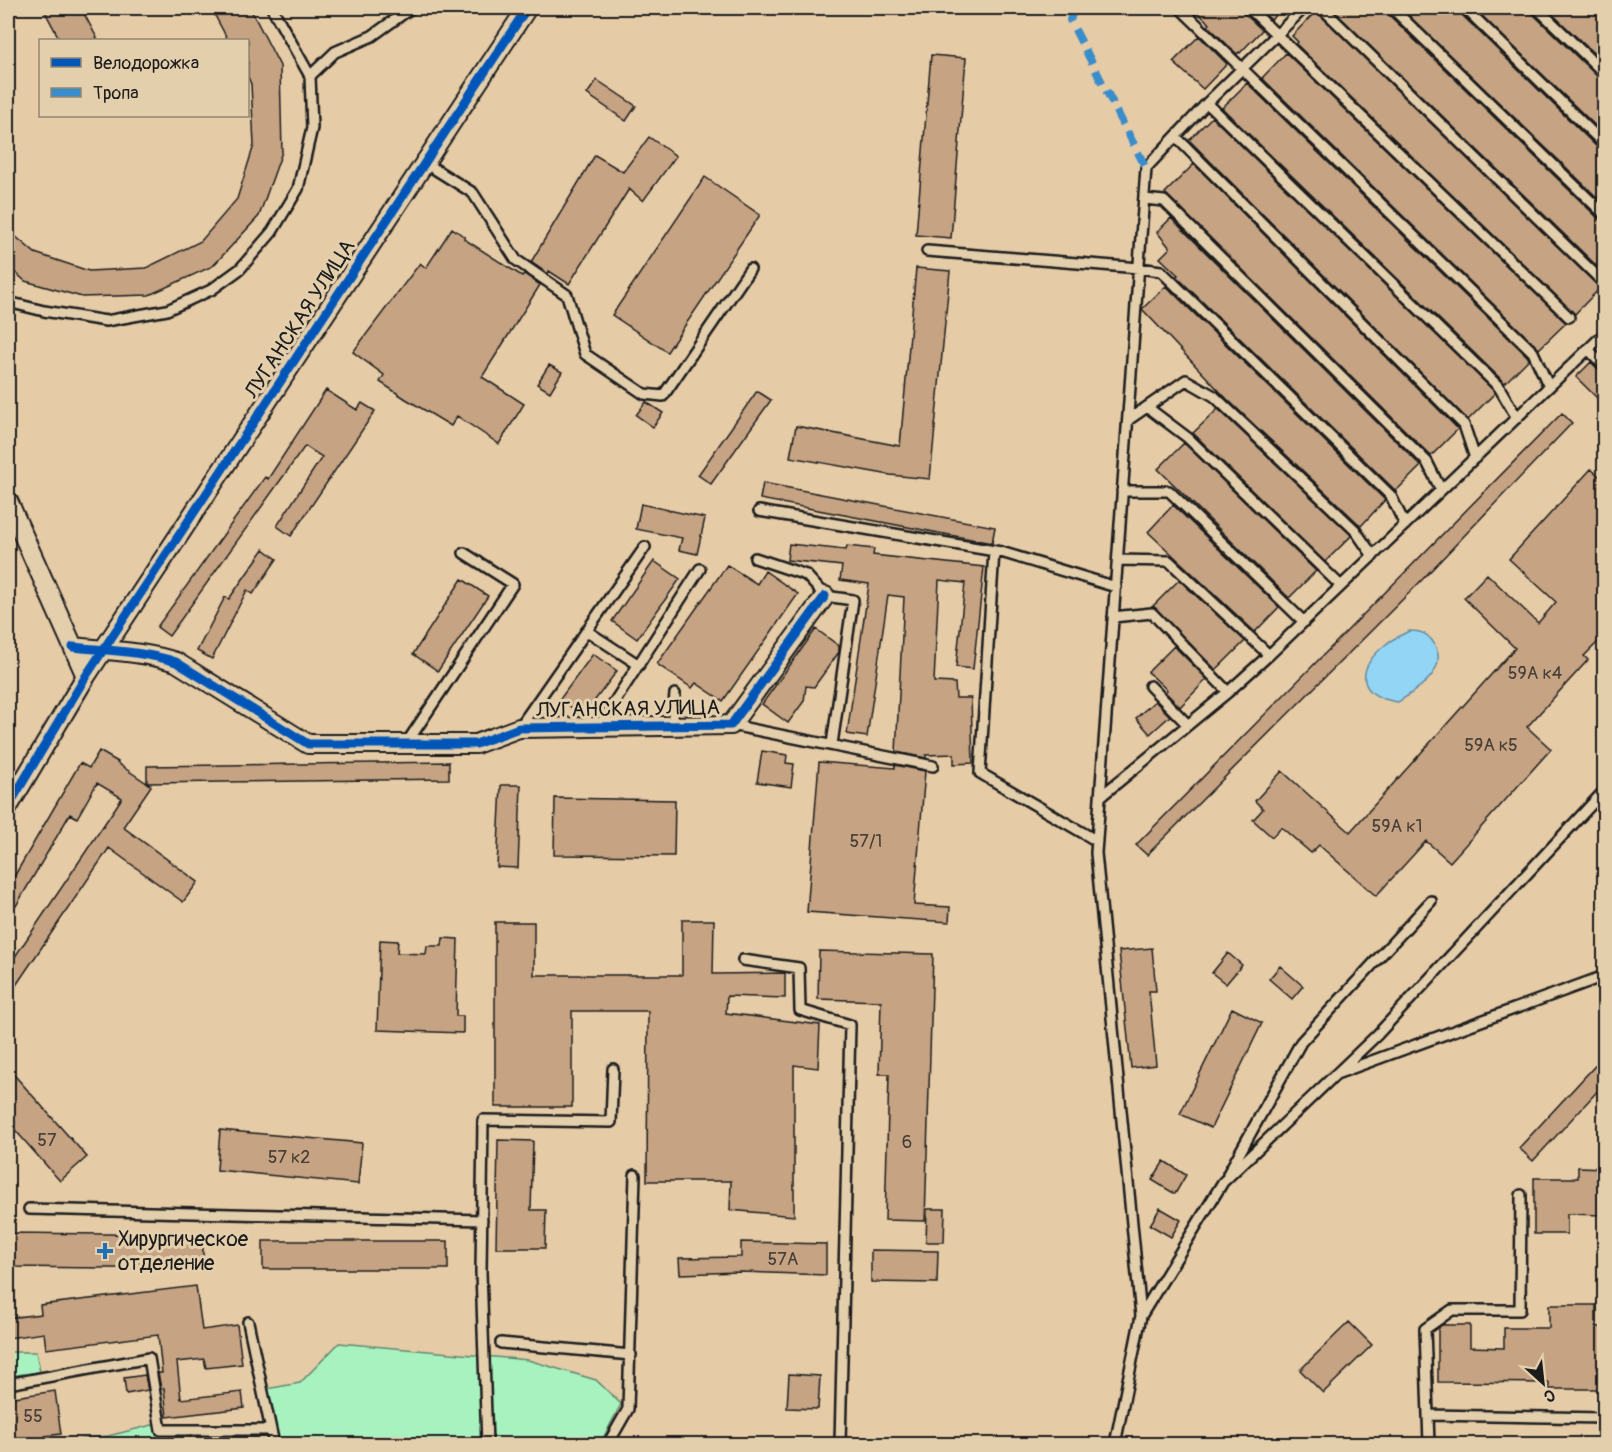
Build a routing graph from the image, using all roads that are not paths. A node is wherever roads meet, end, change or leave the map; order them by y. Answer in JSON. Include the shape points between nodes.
{"nodes":[{"id":1,"x":272,"y":8,"type":"edge"},
{"id":2,"x":411,"y":8,"type":"edge"},
{"id":3,"x":527,"y":8,"type":"edge"},
{"id":4,"x":1249,"y":8,"type":"edge"},
{"id":5,"x":1304,"y":8,"type":"edge"},
{"id":6,"x":1322,"y":8,"type":"edge"},
{"id":7,"x":1392,"y":8,"type":"edge"},
{"id":8,"x":1465,"y":8,"type":"edge"},
{"id":9,"x":1537,"y":8,"type":"edge"},
{"id":10,"x":1182,"y":10,"type":"dead end"},
{"id":11,"x":1277,"y":34,"type":"junction"},
{"id":12,"x":1242,"y":69,"type":"junction"},
{"id":13,"x":1605,"y":73,"type":"edge"},
{"id":14,"x":310,"y":76,"type":"junction"},
{"id":15,"x":1207,"y":103,"type":"junction"},
{"id":16,"x":1176,"y":137,"type":"junction"},
{"id":17,"x":1605,"y":144,"type":"edge"},
{"id":18,"x":425,"y":163,"type":"junction"},
{"id":19,"x":1144,"y":199,"type":"junction"},
{"id":20,"x":1605,"y":214,"type":"edge"},
{"id":21,"x":927,"y":251,"type":"dead end"},
{"id":22,"x":1139,"y":268,"type":"junction"},
{"id":23,"x":750,"y":269,"type":"dead end"},
{"id":24,"x":1605,"y":283,"type":"edge"},
{"id":25,"x":8,"y":302,"type":"edge"},
{"id":26,"x":1569,"y":316,"type":"dead end"},
{"id":27,"x":1605,"y":334,"type":"edge"},
{"id":28,"x":1588,"y":349,"type":"junction"},
{"id":29,"x":1605,"y":366,"type":"edge"},
{"id":30,"x":1549,"y":387,"type":"junction"},
{"id":31,"x":1147,"y":407,"type":"junction"},
{"id":32,"x":1517,"y":418,"type":"junction"},
{"id":33,"x":1128,"y":420,"type":"junction"},
{"id":34,"x":1475,"y":458,"type":"junction"},
{"id":35,"x":1122,"y":490,"type":"junction"},
{"id":36,"x":1441,"y":490,"type":"junction"},
{"id":37,"x":8,"y":501,"type":"edge"},
{"id":38,"x":759,"y":511,"type":"dead end"},
{"id":39,"x":1405,"y":525,"type":"junction"},
{"id":40,"x":645,"y":547,"type":"dead end"},
{"id":41,"x":994,"y":551,"type":"junction"},
{"id":42,"x":464,"y":552,"type":"dead end"},
{"id":43,"x":1373,"y":556,"type":"junction"},
{"id":44,"x":755,"y":558,"type":"dead end"},
{"id":45,"x":1118,"y":560,"type":"junction"},
{"id":46,"x":700,"y":569,"type":"dead end"},
{"id":47,"x":1341,"y":586,"type":"junction"},
{"id":48,"x":1116,"y":587,"type":"junction"},
{"id":49,"x":825,"y":596,"type":"junction"},
{"id":50,"x":1113,"y":617,"type":"junction"},
{"id":51,"x":1304,"y":622,"type":"junction"},
{"id":52,"x":587,"y":631,"type":"junction"},
{"id":53,"x":73,"y":647,"type":"junction"},
{"id":54,"x":104,"y":650,"type":"junction"},
{"id":55,"x":1269,"y":655,"type":"junction"},
{"id":56,"x":639,"y":665,"type":"junction"},
{"id":57,"x":86,"y":676,"type":"junction"},
{"id":58,"x":1150,"y":686,"type":"dead end"},
{"id":59,"x":1228,"y":692,"type":"junction"},
{"id":60,"x":675,"y":694,"type":"dead end"},
{"id":61,"x":731,"y":725,"type":"junction"},
{"id":62,"x":1188,"y":725,"type":"junction"},
{"id":63,"x":672,"y":726,"type":"junction"},
{"id":64,"x":599,"y":727,"type":"junction"},
{"id":65,"x":519,"y":728,"type":"junction"},
{"id":66,"x":406,"y":744,"type":"junction"},
{"id":67,"x":832,"y":744,"type":"junction"},
{"id":68,"x":933,"y":766,"type":"dead end"},
{"id":69,"x":1605,"y":791,"type":"edge"},
{"id":70,"x":1100,"y":797,"type":"junction"},
{"id":71,"x":8,"y":807,"type":"edge"},
{"id":72,"x":1097,"y":841,"type":"junction"},
{"id":73,"x":1431,"y":901,"type":"dead end"},
{"id":74,"x":742,"y":960,"type":"dead end"},
{"id":75,"x":1605,"y":976,"type":"edge"},
{"id":76,"x":613,"y":1069,"type":"dead end"},
{"id":77,"x":1335,"y":1074,"type":"junction"},
{"id":78,"x":635,"y":1175,"type":"dead end"},
{"id":79,"x":1223,"y":1182,"type":"junction"},
{"id":80,"x":1521,"y":1195,"type":"dead end"},
{"id":81,"x":30,"y":1209,"type":"dead end"},
{"id":82,"x":482,"y":1220,"type":"junction"},
{"id":83,"x":1141,"y":1316,"type":"junction"},
{"id":84,"x":248,"y":1323,"type":"dead end"},
{"id":85,"x":501,"y":1343,"type":"dead end"},
{"id":86,"x":631,"y":1355,"type":"junction"},
{"id":87,"x":8,"y":1384,"type":"edge"},
{"id":88,"x":1428,"y":1415,"type":"junction"},
{"id":89,"x":1605,"y":1418,"type":"edge"},
{"id":90,"x":271,"y":1430,"type":"junction"},
{"id":91,"x":274,"y":1444,"type":"edge"},
{"id":92,"x":487,"y":1444,"type":"edge"},
{"id":93,"x":608,"y":1444,"type":"edge"},
{"id":94,"x":840,"y":1444,"type":"edge"},
{"id":95,"x":1115,"y":1444,"type":"edge"},
{"id":96,"x":1429,"y":1444,"type":"edge"}],
"edges":[{"from":1,"to":14,"type":"lane"},
{"from":2,"to":14,"type":"lane","via":[[372,36],[335,52]]},
{"from":3,"to":18,"type":"street","name":"ЛУГАНСКАЯ УЛИЦА"},
{"from":4,"to":11,"type":"lane"},
{"from":5,"to":11,"type":"lane"},
{"from":6,"to":24,"type":"lane"},
{"from":7,"to":20,"type":"lane"},
{"from":8,"to":17,"type":"lane"},
{"from":9,"to":13,"type":"lane"},
{"from":10,"to":12,"type":"lane"},
{"from":11,"to":12,"type":"lane"},
{"from":11,"to":26,"type":"lane"},
{"from":12,"to":15,"type":"lane"},
{"from":12,"to":30,"type":"lane","via":[[1533,352]]},
{"from":14,"to":25,"type":"lane","via":[[312,128],[298,189],[272,232],[240,269],[211,290],[167,310],[106,321]]},
{"from":15,"to":16,"type":"lane"},
{"from":15,"to":32,"type":"lane","via":[[1499,387]]},
{"from":16,"to":19,"type":"lane","via":[[1146,168]]},
{"from":16,"to":34,"type":"lane","via":[[1464,424]]},
{"from":18,"to":23,"type":"lane","via":[[473,193],[516,260],[567,295],[585,354],[644,394],[663,396]]},
{"from":18,"to":54,"type":"street","name":"ЛУГАНСКАЯ УЛИЦА"},
{"from":19,"to":22,"type":"lane"},
{"from":19,"to":36,"type":"lane","via":[[1164,201],[1427,462]]},
{"from":21,"to":22,"type":"lane"},
{"from":22,"to":33,"type":"lane"},
{"from":22,"to":39,"type":"lane","via":[[1161,271],[1391,496]]},
{"from":27,"to":28,"type":"lane"},
{"from":28,"to":29,"type":"lane"},
{"from":28,"to":30,"type":"lane"},
{"from":30,"to":32,"type":"lane"},
{"from":31,"to":33,"type":"lane"},
{"from":31,"to":43,"type":"lane","via":[[1186,380],[1214,396],[1355,530]]},
{"from":31,"to":47,"type":"lane","via":[[1188,438]]},
{"from":32,"to":34,"type":"lane"},
{"from":33,"to":35,"type":"lane"},
{"from":34,"to":36,"type":"lane"},
{"from":35,"to":45,"type":"lane"},
{"from":35,"to":51,"type":"lane","via":[[1169,491]]},
{"from":36,"to":39,"type":"lane"},
{"from":37,"to":53,"type":"street"},
{"from":38,"to":41,"type":"lane"},
{"from":39,"to":43,"type":"lane"},
{"from":40,"to":52,"type":"lane"},
{"from":41,"to":48,"type":"lane"},
{"from":41,"to":72,"type":"lane","via":[[980,773]]},
{"from":42,"to":66,"type":"lane","via":[[513,584]]},
{"from":43,"to":47,"type":"lane"},
{"from":44,"to":49,"type":"lane","via":[[806,575]]},
{"from":45,"to":48,"type":"lane"},
{"from":45,"to":55,"type":"lane","via":[[1169,561]]},
{"from":46,"to":56,"type":"lane"},
{"from":47,"to":51,"type":"lane"},
{"from":48,"to":50,"type":"lane"},
{"from":49,"to":61,"type":"street","name":"ЛУГАНСКАЯ УЛИЦА"},
{"from":49,"to":67,"type":"lane","via":[[853,600]]},
{"from":50,"to":59,"type":"lane","via":[[1152,613]]},
{"from":50,"to":70,"type":"lane"},
{"from":51,"to":55,"type":"lane"},
{"from":52,"to":56,"type":"lane"},
{"from":52,"to":65,"type":"lane"},
{"from":53,"to":54,"type":"street","name":"ЛУГАНСКАЯ УЛИЦА"},
{"from":53,"to":57,"type":"street"},
{"from":54,"to":57,"type":"street","name":"ЛУГАНСКАЯ УЛИЦА"},
{"from":54,"to":66,"type":"street","name":"ЛУГАНСКАЯ УЛИЦА","via":[[176,662],[308,744]]},
{"from":55,"to":59,"type":"lane"},
{"from":56,"to":64,"type":"lane"},
{"from":57,"to":71,"type":"street","name":"ЛУГАНСКАЯ УЛИЦА"},
{"from":58,"to":62,"type":"lane"},
{"from":59,"to":62,"type":"lane"},
{"from":60,"to":63,"type":"lane"},
{"from":61,"to":63,"type":"street","name":"ЛУГАНСКАЯ УЛИЦА"},
{"from":61,"to":67,"type":"lane"},
{"from":62,"to":70,"type":"lane"},
{"from":63,"to":64,"type":"street","name":"ЛУГАНСКАЯ УЛИЦА"},
{"from":64,"to":65,"type":"street","name":"ЛУГАНСКАЯ УЛИЦА"},
{"from":65,"to":66,"type":"street","name":"ЛУГАНСКАЯ УЛИЦА","via":[[476,744]]},
{"from":67,"to":68,"type":"lane"},
{"from":69,"to":77,"type":"lane","via":[[1377,1035]]},
{"from":70,"to":72,"type":"lane"},
{"from":72,"to":83,"type":"lane"},
{"from":73,"to":79,"type":"lane","via":[[1301,1042]]},
{"from":74,"to":94,"type":"lane","via":[[799,968],[800,1010],[849,1025]]},
{"from":75,"to":77,"type":"lane"},
{"from":76,"to":82,"type":"lane","via":[[611,1122],[483,1120]]},
{"from":77,"to":79,"type":"lane"},
{"from":78,"to":86,"type":"lane"},
{"from":79,"to":83,"type":"lane"},
{"from":80,"to":88,"type":"lane","via":[[1520,1311],[1452,1310],[1425,1329]]},
{"from":81,"to":82,"type":"lane"},
{"from":82,"to":92,"type":"lane"},
{"from":83,"to":95,"type":"lane"},
{"from":84,"to":90,"type":"lane"},
{"from":85,"to":86,"type":"lane"},
{"from":86,"to":93,"type":"lane","via":[[628,1409]]},
{"from":87,"to":90,"type":"lane","via":[[149,1358],[161,1430]]},
{"from":88,"to":89,"type":"lane"},
{"from":88,"to":96,"type":"lane"},
{"from":90,"to":91,"type":"lane"}]}
